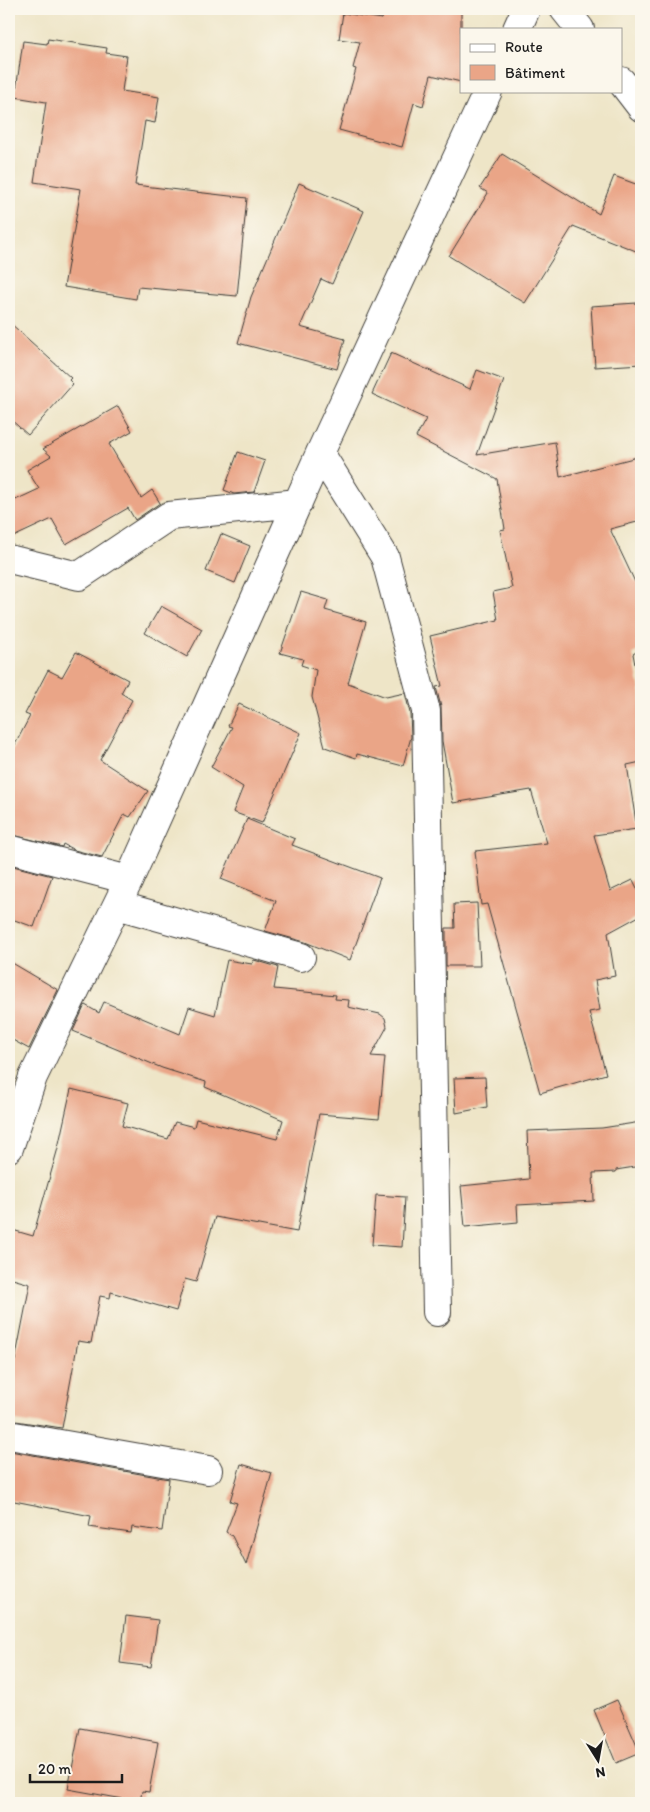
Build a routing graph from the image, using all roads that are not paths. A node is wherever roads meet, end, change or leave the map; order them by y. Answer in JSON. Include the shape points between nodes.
{"nodes":[{"id":1,"x":526,"y":9,"type":"edge"},
{"id":2,"x":564,"y":9,"type":"edge"},
{"id":3,"x":517,"y":28,"type":"edge"},
{"id":4,"x":579,"y":28,"type":"edge"},
{"id":5,"x":622,"y":82,"type":"edge"},
{"id":6,"x":488,"y":92,"type":"edge"},
{"id":7,"x":641,"y":107,"type":"edge"},
{"id":8,"x":320,"y":453,"type":"junction"},
{"id":9,"x":298,"y":503,"type":"junction"},
{"id":10,"x":9,"y":559,"type":"edge"},
{"id":11,"x":9,"y":849,"type":"edge"},
{"id":12,"x":129,"y":880,"type":"junction"},
{"id":13,"x":117,"y":905,"type":"junction"},
{"id":14,"x":301,"y":957,"type":"dead end"},
{"id":15,"x":9,"y":1148,"type":"edge"},
{"id":16,"x":437,"y":1312,"type":"dead end"},
{"id":17,"x":9,"y":1435,"type":"edge"},
{"id":18,"x":208,"y":1470,"type":"dead end"}],
"edges":[{"from":1,"to":3,"type":"street"},
{"from":2,"to":4,"type":"street"},
{"from":5,"to":7,"type":"street"},
{"from":6,"to":8,"type":"street"},
{"from":8,"to":9,"type":"street"},
{"from":8,"to":16,"type":"street","via":[[385,557],[426,711]]},
{"from":9,"to":10,"type":"street","via":[[169,516],[79,576]]},
{"from":9,"to":12,"type":"street"},
{"from":11,"to":12,"type":"street"},
{"from":12,"to":13,"type":"street"},
{"from":13,"to":14,"type":"street"},
{"from":13,"to":15,"type":"street","via":[[33,1078]]},
{"from":17,"to":18,"type":"street"}]}
